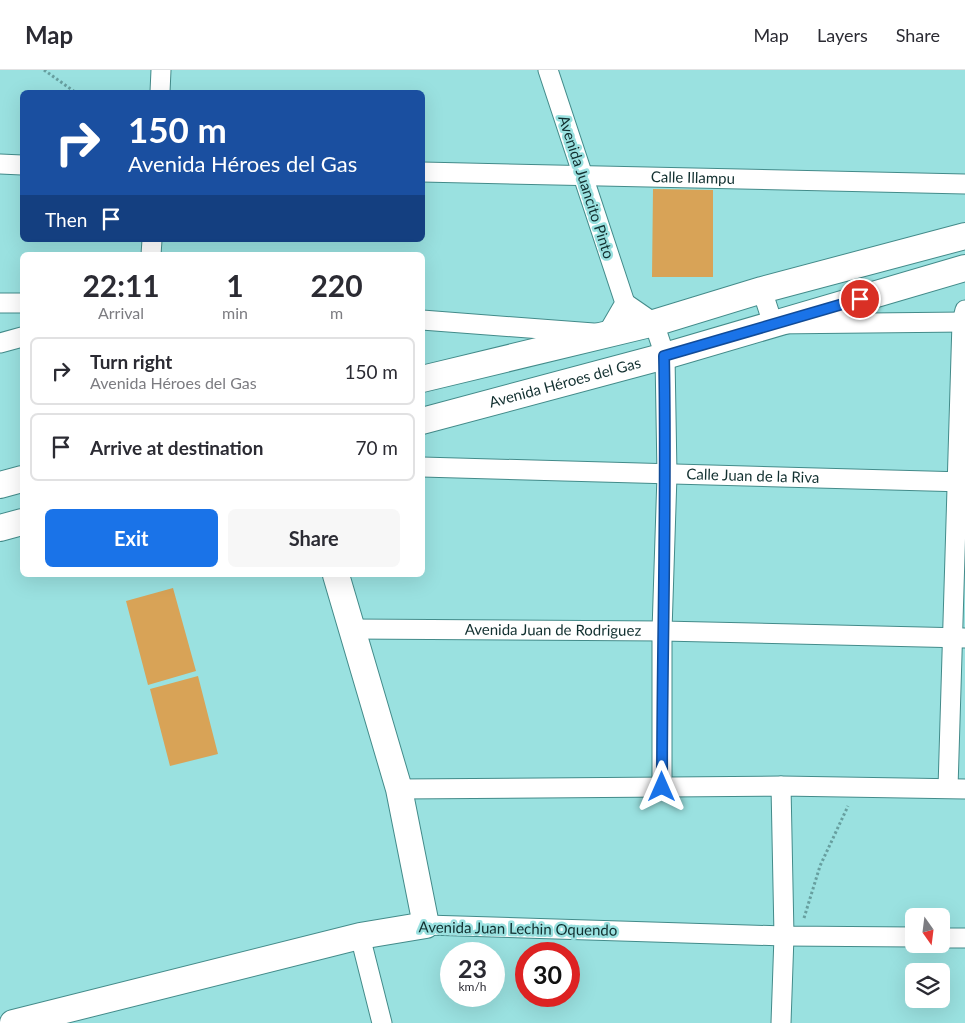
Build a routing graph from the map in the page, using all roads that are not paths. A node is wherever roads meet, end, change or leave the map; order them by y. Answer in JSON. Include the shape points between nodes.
{"nodes":[{"id":1,"x":161,"y":70,"type":"edge"},
{"id":2,"x":548,"y":70,"type":"edge"},
{"id":3,"x":160,"y":90,"type":"edge"},
{"id":4,"x":0,"y":164,"type":"edge"},
{"id":5,"x":20,"y":164,"type":"edge"},
{"id":6,"x":425,"y":172,"type":"edge"},
{"id":7,"x":581,"y":175,"type":"junction"},
{"id":8,"x":965,"y":184,"type":"edge"},
{"id":9,"x":965,"y":236,"type":"edge"},
{"id":10,"x":965,"y":268,"type":"edge"},
{"id":11,"x":762,"y":290,"type":"junction"},
{"id":12,"x":0,"y":303,"type":"edge"},
{"id":13,"x":20,"y":303,"type":"edge"},
{"id":14,"x":625,"y":303,"type":"junction"},
{"id":15,"x":964,"y":318,"type":"edge"},
{"id":16,"x":425,"y":320,"type":"edge"},
{"id":17,"x":654,"y":323,"type":"junction"},
{"id":18,"x":772,"y":324,"type":"junction"},
{"id":19,"x":607,"y":334,"type":"junction"},
{"id":20,"x":20,"y":338,"type":"edge"},
{"id":21,"x":0,"y":343,"type":"edge"},
{"id":22,"x":664,"y":356,"type":"junction"},
{"id":23,"x":425,"y":378,"type":"edge"},
{"id":24,"x":425,"y":420,"type":"edge"},
{"id":25,"x":425,"y":467,"type":"edge"},
{"id":26,"x":667,"y":475,"type":"junction"},
{"id":27,"x":20,"y":480,"type":"edge"},
{"id":28,"x":961,"y":482,"type":"edge"},
{"id":29,"x":0,"y":485,"type":"edge"},
{"id":30,"x":20,"y":523,"type":"edge"},
{"id":31,"x":0,"y":528,"type":"edge"},
{"id":32,"x":337,"y":577,"type":"edge"},
{"id":33,"x":351,"y":628,"type":"junction"},
{"id":34,"x":662,"y":632,"type":"junction"},
{"id":35,"x":959,"y":638,"type":"edge"},
{"id":36,"x":781,"y":786,"type":"junction"},
{"id":37,"x":662,"y":787,"type":"junction"},
{"id":38,"x":957,"y":789,"type":"edge"},
{"id":39,"x":399,"y":790,"type":"junction"},
{"id":40,"x":426,"y":925,"type":"junction"},
{"id":41,"x":360,"y":936,"type":"junction"},
{"id":42,"x":784,"y":936,"type":"junction"},
{"id":43,"x":905,"y":938,"type":"edge"},
{"id":44,"x":950,"y":938,"type":"edge"},
{"id":45,"x":965,"y":938,"type":"edge"},
{"id":46,"x":13,"y":1023,"type":"edge"},
{"id":47,"x":382,"y":1023,"type":"edge"},
{"id":48,"x":781,"y":1023,"type":"edge"}],
"edges":[{"from":1,"to":3,"type":"street"},
{"from":2,"to":7,"type":"street","name":"Avenida Juancito Pinto"},
{"from":4,"to":5,"type":"street"},
{"from":6,"to":7,"type":"street","name":"Calle Illampu"},
{"from":7,"to":8,"type":"street","name":"Calle Illampu"},
{"from":7,"to":14,"type":"street","name":"Avenida Juancito Pinto"},
{"from":9,"to":11,"type":"street"},
{"from":10,"to":18,"type":"street","name":"Avenida Héroes del Gas"},
{"from":11,"to":17,"type":"street"},
{"from":11,"to":18,"type":"street"},
{"from":12,"to":13,"type":"street"},
{"from":14,"to":17,"type":"street"},
{"from":14,"to":19,"type":"street"},
{"from":15,"to":18,"type":"street"},
{"from":15,"to":28,"type":"street"},
{"from":16,"to":19,"type":"street"},
{"from":17,"to":19,"type":"street"},
{"from":17,"to":22,"type":"street"},
{"from":18,"to":22,"type":"street","name":"Avenida Héroes del Gas"},
{"from":19,"to":23,"type":"street"},
{"from":20,"to":21,"type":"street"},
{"from":22,"to":24,"type":"street","name":"Avenida Héroes del Gas"},
{"from":22,"to":26,"type":"street"},
{"from":25,"to":26,"type":"street","name":"Calle Juan de la Riva"},
{"from":26,"to":28,"type":"street","name":"Calle Juan de la Riva"},
{"from":26,"to":34,"type":"street"},
{"from":27,"to":29,"type":"street"},
{"from":28,"to":35,"type":"street"},
{"from":30,"to":31,"type":"street"},
{"from":32,"to":33,"type":"street"},
{"from":33,"to":34,"type":"street","name":"Avenida Juan de Rodriguez"},
{"from":33,"to":39,"type":"street"},
{"from":34,"to":35,"type":"street","name":"Avenida Juan de Rodriguez"},
{"from":34,"to":37,"type":"street"},
{"from":35,"to":38,"type":"street"},
{"from":36,"to":37,"type":"street"},
{"from":36,"to":38,"type":"street"},
{"from":36,"to":42,"type":"street"},
{"from":37,"to":39,"type":"street"},
{"from":39,"to":40,"type":"street"},
{"from":40,"to":41,"type":"street","name":"Avenida Juan Lechin Oquendo"},
{"from":40,"to":42,"type":"street","name":"Avenida Juan Lechin Oquendo"},
{"from":41,"to":46,"type":"street","name":"Avenida Juan Lechin Oquendo"},
{"from":41,"to":47,"type":"street"},
{"from":42,"to":43,"type":"street","name":"Avenida Juan Lechin Oquendo"},
{"from":42,"to":48,"type":"street"},
{"from":44,"to":45,"type":"street"}]}
